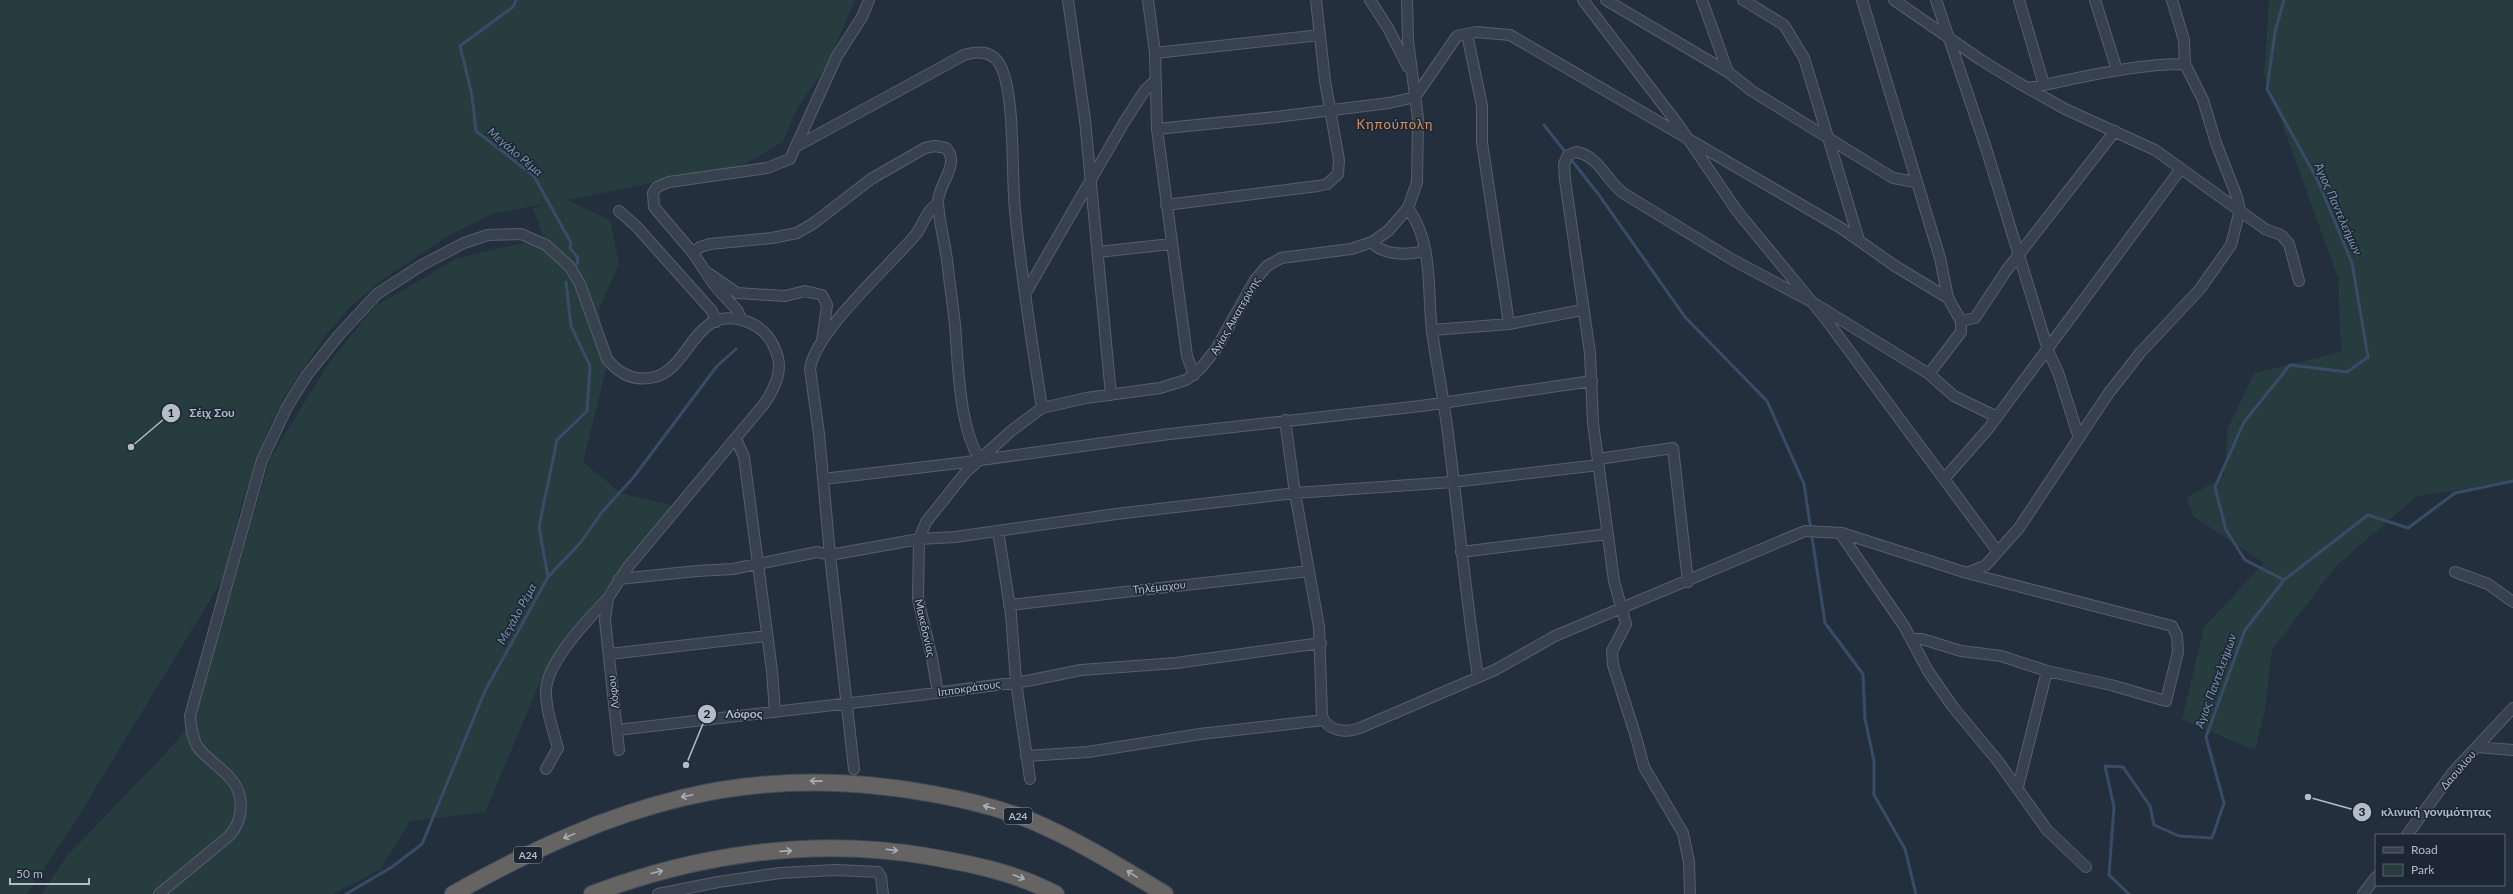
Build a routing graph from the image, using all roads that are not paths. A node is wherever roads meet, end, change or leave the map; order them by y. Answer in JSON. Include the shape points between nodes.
{"nodes":[{"id":1,"x":869,"y":0,"type":"edge"},
{"id":2,"x":1068,"y":0,"type":"edge"},
{"id":3,"x":1148,"y":0,"type":"edge"},
{"id":4,"x":1316,"y":0,"type":"edge"},
{"id":5,"x":1370,"y":0,"type":"edge"},
{"id":6,"x":1407,"y":0,"type":"edge"},
{"id":7,"x":1583,"y":0,"type":"edge"},
{"id":8,"x":1606,"y":0,"type":"edge"},
{"id":9,"x":1702,"y":0,"type":"edge"},
{"id":10,"x":1743,"y":0,"type":"edge"},
{"id":11,"x":1862,"y":0,"type":"edge"},
{"id":12,"x":1894,"y":0,"type":"edge"},
{"id":13,"x":1936,"y":0,"type":"edge"},
{"id":14,"x":2019,"y":0,"type":"edge"},
{"id":15,"x":2095,"y":0,"type":"edge"},
{"id":16,"x":2172,"y":0,"type":"edge"},
{"id":17,"x":1466,"y":34,"type":"junction"},
{"id":18,"x":1320,"y":35,"type":"junction"},
{"id":19,"x":1947,"y":36,"type":"junction"},
{"id":20,"x":1156,"y":53,"type":"junction"},
{"id":21,"x":2185,"y":64,"type":"junction"},
{"id":22,"x":2116,"y":70,"type":"junction"},
{"id":23,"x":1728,"y":72,"type":"junction"},
{"id":24,"x":1411,"y":74,"type":"junction"},
{"id":25,"x":1155,"y":82,"type":"junction"},
{"id":26,"x":2044,"y":85,"type":"junction"},
{"id":27,"x":2028,"y":88,"type":"junction"},
{"id":28,"x":1415,"y":97,"type":"junction"},
{"id":29,"x":1329,"y":110,"type":"junction"},
{"id":30,"x":1158,"y":129,"type":"junction"},
{"id":31,"x":2115,"y":131,"type":"junction"},
{"id":32,"x":1830,"y":140,"type":"junction"},
{"id":33,"x":1691,"y":142,"type":"junction"},
{"id":34,"x":797,"y":146,"type":"junction"},
{"id":35,"x":2180,"y":170,"type":"junction"},
{"id":36,"x":1090,"y":181,"type":"junction"},
{"id":37,"x":1916,"y":182,"type":"junction"},
{"id":38,"x":938,"y":204,"type":"junction"},
{"id":39,"x":1166,"y":205,"type":"junction"},
{"id":40,"x":1408,"y":208,"type":"junction"},
{"id":41,"x":2240,"y":210,"type":"junction"},
{"id":42,"x":619,"y":211,"type":"dead end"},
{"id":43,"x":1860,"y":240,"type":"junction"},
{"id":44,"x":1372,"y":242,"type":"junction"},
{"id":45,"x":1171,"y":244,"type":"junction"},
{"id":46,"x":1425,"y":251,"type":"junction"},
{"id":47,"x":1098,"y":252,"type":"junction"},
{"id":48,"x":693,"y":253,"type":"junction"},
{"id":49,"x":2019,"y":257,"type":"junction"},
{"id":50,"x":704,"y":271,"type":"junction"},
{"id":51,"x":2299,"y":281,"type":"dead end"},
{"id":52,"x":1025,"y":294,"type":"junction"},
{"id":53,"x":1948,"y":298,"type":"junction"},
{"id":54,"x":1812,"y":302,"type":"junction"},
{"id":55,"x":1582,"y":310,"type":"junction"},
{"id":56,"x":742,"y":320,"type":"junction"},
{"id":57,"x":1961,"y":321,"type":"junction"},
{"id":58,"x":716,"y":322,"type":"junction"},
{"id":59,"x":1509,"y":324,"type":"junction"},
{"id":60,"x":1432,"y":330,"type":"junction"},
{"id":61,"x":821,"y":344,"type":"junction"},
{"id":62,"x":2048,"y":347,"type":"junction"},
{"id":63,"x":1929,"y":374,"type":"junction"},
{"id":64,"x":1194,"y":375,"type":"junction"},
{"id":65,"x":1592,"y":381,"type":"junction"},
{"id":66,"x":1111,"y":395,"type":"junction"},
{"id":67,"x":1443,"y":402,"type":"junction"},
{"id":68,"x":1042,"y":408,"type":"junction"},
{"id":69,"x":1997,"y":417,"type":"junction"},
{"id":70,"x":1285,"y":420,"type":"junction"},
{"id":71,"x":2079,"y":438,"type":"junction"},
{"id":72,"x":736,"y":439,"type":"junction"},
{"id":73,"x":980,"y":459,"type":"junction"},
{"id":74,"x":1598,"y":462,"type":"junction"},
{"id":75,"x":823,"y":479,"type":"junction"},
{"id":76,"x":1944,"y":480,"type":"junction"},
{"id":77,"x":1452,"y":482,"type":"junction"},
{"id":78,"x":1294,"y":493,"type":"junction"},
{"id":79,"x":998,"y":531,"type":"junction"},
{"id":80,"x":1840,"y":533,"type":"junction"},
{"id":81,"x":1608,"y":534,"type":"junction"},
{"id":82,"x":919,"y":538,"type":"junction"},
{"id":83,"x":1461,"y":552,"type":"junction"},
{"id":84,"x":1998,"y":552,"type":"junction"},
{"id":85,"x":830,"y":555,"type":"junction"},
{"id":86,"x":757,"y":564,"type":"junction"},
{"id":87,"x":1309,"y":571,"type":"junction"},
{"id":88,"x":2455,"y":572,"type":"dead end"},
{"id":89,"x":1967,"y":573,"type":"junction"},
{"id":90,"x":619,"y":579,"type":"junction"},
{"id":91,"x":1688,"y":582,"type":"junction"},
{"id":92,"x":608,"y":598,"type":"junction"},
{"id":93,"x":2513,"y":602,"type":"edge"},
{"id":94,"x":1009,"y":606,"type":"junction"},
{"id":95,"x":1623,"y":610,"type":"junction"},
{"id":96,"x":766,"y":636,"type":"junction"},
{"id":97,"x":1912,"y":639,"type":"junction"},
{"id":98,"x":1321,"y":643,"type":"junction"},
{"id":99,"x":609,"y":654,"type":"junction"},
{"id":100,"x":2047,"y":671,"type":"junction"},
{"id":101,"x":1478,"y":677,"type":"junction"},
{"id":102,"x":1016,"y":682,"type":"junction"},
{"id":103,"x":938,"y":693,"type":"junction"},
{"id":104,"x":847,"y":704,"type":"junction"},
{"id":105,"x":2513,"y":708,"type":"edge"},
{"id":106,"x":774,"y":712,"type":"junction"},
{"id":107,"x":1324,"y":720,"type":"junction"},
{"id":108,"x":617,"y":730,"type":"junction"},
{"id":109,"x":2477,"y":747,"type":"junction"},
{"id":110,"x":619,"y":750,"type":"dead end"},
{"id":111,"x":2513,"y":750,"type":"edge"},
{"id":112,"x":1026,"y":756,"type":"junction"},
{"id":113,"x":546,"y":769,"type":"dead end"},
{"id":114,"x":854,"y":769,"type":"dead end"},
{"id":115,"x":1030,"y":779,"type":"dead end"},
{"id":116,"x":2018,"y":787,"type":"junction"},
{"id":117,"x":2408,"y":834,"type":"edge"},
{"id":118,"x":2086,"y":867,"type":"dead end"},
{"id":119,"x":2375,"y":878,"type":"edge"},
{"id":120,"x":159,"y":894,"type":"edge"},
{"id":121,"x":453,"y":894,"type":"edge"},
{"id":122,"x":592,"y":894,"type":"edge"},
{"id":123,"x":658,"y":894,"type":"edge"},
{"id":124,"x":883,"y":894,"type":"edge"},
{"id":125,"x":1056,"y":894,"type":"edge"},
{"id":126,"x":1165,"y":894,"type":"edge"},
{"id":127,"x":1690,"y":894,"type":"edge"},
{"id":128,"x":2363,"y":894,"type":"edge"}],
"edges":[{"from":1,"to":34,"type":"street","via":[[862,17],[837,56]]},
{"from":2,"to":36,"type":"street","via":[[1077,53]]},
{"from":3,"to":20,"type":"street"},
{"from":4,"to":18,"type":"street"},
{"from":5,"to":24,"type":"street","via":[[1388,28]]},
{"from":6,"to":24,"type":"street","name":"Αγίας Αικατερίνης"},
{"from":7,"to":33,"type":"street"},
{"from":8,"to":23,"type":"street"},
{"from":9,"to":23,"type":"street"},
{"from":10,"to":32,"type":"street","via":[[1784,25],[1804,58]]},
{"from":11,"to":37,"type":"street"},
{"from":12,"to":19,"type":"street"},
{"from":13,"to":19,"type":"street"},
{"from":14,"to":26,"type":"street"},
{"from":15,"to":22,"type":"street"},
{"from":16,"to":21,"type":"street","via":[[2184,40]]},
{"from":17,"to":28,"type":"street","via":[[1457,36]]},
{"from":17,"to":33,"type":"street","via":[[1476,32],[1510,35]]},
{"from":17,"to":59,"type":"street","via":[[1482,106],[1482,142]]},
{"from":18,"to":20,"type":"street"},
{"from":18,"to":29,"type":"street"},
{"from":19,"to":27,"type":"street"},
{"from":19,"to":49,"type":"street","via":[[1987,152]]},
{"from":20,"to":25,"type":"street"},
{"from":21,"to":22,"type":"street"},
{"from":21,"to":41,"type":"street","via":[[2203,100]]},
{"from":22,"to":26,"type":"street"},
{"from":23,"to":32,"type":"street","via":[[1752,91]]},
{"from":24,"to":28,"type":"street","name":"Αγίας Αικατερίνης"},
{"from":25,"to":30,"type":"street"},
{"from":25,"to":36,"type":"street","via":[[1136,103]]},
{"from":26,"to":27,"type":"street"},
{"from":27,"to":31,"type":"street","via":[[2065,109]]},
{"from":28,"to":29,"type":"street"},
{"from":28,"to":40,"type":"street","name":"Αγίας Αικατερίνης","via":[[1418,119],[1417,182]]},
{"from":29,"to":30,"type":"street"},
{"from":29,"to":39,"type":"street","via":[[1339,169],[1338,174],[1327,184]]},
{"from":30,"to":39,"type":"street"},
{"from":31,"to":35,"type":"street","via":[[2156,150]]},
{"from":31,"to":49,"type":"street"},
{"from":32,"to":37,"type":"street","via":[[1893,178]]},
{"from":32,"to":43,"type":"street"},
{"from":33,"to":43,"type":"street"},
{"from":33,"to":54,"type":"street","via":[[1737,211]]},
{"from":34,"to":48,"type":"street","via":[[790,159],[778,166],[677,180],[655,189],[652,195],[654,207]]},
{"from":34,"to":52,"type":"street","via":[[964,54],[975,52],[992,56],[1000,65],[1008,94],[1015,210]]},
{"from":35,"to":41,"type":"street"},
{"from":35,"to":62,"type":"street"},
{"from":36,"to":47,"type":"street"},
{"from":36,"to":52,"type":"street"},
{"from":37,"to":53,"type":"street","via":[[1940,258]]},
{"from":38,"to":48,"type":"street","via":[[940,187],[952,160],[946,148],[935,146],[924,148],[864,183],[814,223],[797,233],[710,244],[700,247]]},
{"from":38,"to":61,"type":"street","via":[[932,208],[917,232],[864,290]]},
{"from":38,"to":73,"type":"street","via":[[947,259],[962,398],[972,443]]},
{"from":39,"to":45,"type":"street"},
{"from":40,"to":44,"type":"street","name":"Αγίας Αικατερίνης","via":[[1388,231]]},
{"from":40,"to":46,"type":"street","via":[[1418,224]]},
{"from":41,"to":51,"type":"street","via":[[2265,229],[2277,232],[2286,239],[2293,252]]},
{"from":41,"to":71,"type":"street","via":[[2231,245],[2222,260],[2200,290],[2133,361]]},
{"from":42,"to":58,"type":"street","via":[[636,226],[712,311]]},
{"from":43,"to":53,"type":"street","via":[[1895,266]]},
{"from":44,"to":46,"type":"street","via":[[1381,250],[1413,254]]},
{"from":44,"to":64,"type":"street","name":"Αγίας Αικατερίνης","via":[[1351,249],[1282,258],[1266,266],[1255,280],[1216,349]]},
{"from":45,"to":47,"type":"street"},
{"from":45,"to":64,"type":"street","via":[[1187,356]]},
{"from":46,"to":60,"type":"street","via":[[1430,275]]},
{"from":47,"to":66,"type":"street"},
{"from":48,"to":50,"type":"street"},
{"from":49,"to":57,"type":"street","via":[[2006,271],[1975,318]]},
{"from":49,"to":62,"type":"street"},
{"from":50,"to":56,"type":"street","via":[[737,310]]},
{"from":50,"to":61,"type":"street","via":[[737,293],[785,296],[805,291],[822,294],[828,305]]},
{"from":52,"to":68,"type":"street"},
{"from":53,"to":57,"type":"street"},
{"from":54,"to":55,"type":"street","via":[[1733,260],[1623,193],[1609,180],[1596,162],[1576,152],[1568,155],[1564,164]]},
{"from":54,"to":63,"type":"street"},
{"from":54,"to":76,"type":"street"},
{"from":55,"to":59,"type":"street"},
{"from":55,"to":65,"type":"street"},
{"from":56,"to":58,"type":"street"},
{"from":56,"to":72,"type":"street","via":[[753,324],[770,339],[779,360],[778,372],[770,394]]},
{"from":57,"to":63,"type":"street","via":[[1959,335]]},
{"from":58,"to":120,"type":"street","via":[[700,332],[667,371],[647,378],[625,376],[607,359],[580,284],[566,261],[546,244],[531,237],[510,233],[476,238],[422,265],[377,294],[358,313],[307,375],[287,407],[262,460],[193,703],[190,716],[193,738],[204,755],[236,786],[241,808],[239,823],[230,836]]},
{"from":59,"to":60,"type":"street"},
{"from":60,"to":67,"type":"street"},
{"from":61,"to":75,"type":"street","via":[[811,361],[810,369]]},
{"from":62,"to":69,"type":"street"},
{"from":62,"to":71,"type":"street"},
{"from":63,"to":69,"type":"street","via":[[1954,396]]},
{"from":64,"to":66,"type":"street","name":"Αγίας Αικατερίνης","via":[[1172,385]]},
{"from":65,"to":67,"type":"street"},
{"from":65,"to":74,"type":"street","via":[[1593,424]]},
{"from":66,"to":68,"type":"street","name":"Αγίας Αικατερίνης"},
{"from":67,"to":70,"type":"street"},
{"from":67,"to":77,"type":"street"},
{"from":68,"to":73,"type":"street","name":"Αγίας Αικατερίνης"},
{"from":69,"to":76,"type":"street"},
{"from":70,"to":73,"type":"street"},
{"from":70,"to":78,"type":"street"},
{"from":71,"to":84,"type":"street","via":[[2019,528]]},
{"from":72,"to":86,"type":"street","via":[[744,457]]},
{"from":72,"to":90,"type":"street"},
{"from":73,"to":75,"type":"street"},
{"from":73,"to":82,"type":"street","name":"Αγίας Αικατερίνης","via":[[950,490],[923,527]]},
{"from":74,"to":77,"type":"street"},
{"from":74,"to":81,"type":"street"},
{"from":74,"to":91,"type":"street","via":[[1672,448]]},
{"from":75,"to":85,"type":"street"},
{"from":76,"to":84,"type":"street"},
{"from":77,"to":78,"type":"street"},
{"from":77,"to":83,"type":"street"},
{"from":78,"to":79,"type":"street","via":[[1087,517]]},
{"from":78,"to":87,"type":"street"},
{"from":79,"to":82,"type":"street","via":[[955,537]]},
{"from":79,"to":94,"type":"street"},
{"from":80,"to":89,"type":"street"},
{"from":80,"to":91,"type":"street","via":[[1805,531]]},
{"from":80,"to":97,"type":"street"},
{"from":81,"to":83,"type":"street"},
{"from":81,"to":95,"type":"street","via":[[1614,582]]},
{"from":82,"to":85,"type":"street"},
{"from":82,"to":103,"type":"street","name":"Μακεδονίας","via":[[918,599]]},
{"from":83,"to":101,"type":"street"},
{"from":84,"to":89,"type":"street","via":[[1986,565]]},
{"from":85,"to":86,"type":"street","via":[[817,552]]},
{"from":85,"to":104,"type":"street"},
{"from":86,"to":90,"type":"street","via":[[733,569],[697,570]]},
{"from":86,"to":96,"type":"street"},
{"from":87,"to":94,"type":"street","name":"Τηλέμαχου"},
{"from":87,"to":98,"type":"street"},
{"from":88,"to":93,"type":"street","via":[[2488,584]]},
{"from":89,"to":100,"type":"street","via":[[2172,626],[2177,636],[2178,652],[2166,701],[2111,685]]},
{"from":90,"to":92,"type":"street"},
{"from":91,"to":95,"type":"street"},
{"from":92,"to":99,"type":"street","name":"Λόφου","via":[[606,620]]},
{"from":92,"to":113,"type":"street","via":[[563,650],[551,674],[546,690],[558,748]]},
{"from":94,"to":102,"type":"street"},
{"from":95,"to":101,"type":"street","via":[[1555,636],[1508,664]]},
{"from":95,"to":127,"type":"street","via":[[1626,624],[1612,651],[1613,665],[1644,768],[1683,833],[1689,862]]},
{"from":96,"to":99,"type":"street"},
{"from":96,"to":106,"type":"street","via":[[773,683]]},
{"from":97,"to":100,"type":"street","via":[[1922,639],[1961,651],[2001,656]]},
{"from":97,"to":116,"type":"street","via":[[1928,671],[1953,707]]},
{"from":98,"to":102,"type":"street","name":"Ιπποκράτους","via":[[1176,663],[1081,670]]},
{"from":98,"to":107,"type":"street","via":[[1321,711]]},
{"from":99,"to":108,"type":"street","name":"Λόφου"},
{"from":100,"to":116,"type":"street"},
{"from":101,"to":107,"type":"street","via":[[1353,731],[1339,730]]},
{"from":102,"to":103,"type":"street","name":"Ιπποκράτους"},
{"from":102,"to":112,"type":"street"},
{"from":103,"to":104,"type":"street","name":"Ιπποκράτους"},
{"from":104,"to":106,"type":"street","name":"Ιπποκράτους"},
{"from":104,"to":114,"type":"street"},
{"from":105,"to":109,"type":"street","name":"Δασυλίου"},
{"from":106,"to":108,"type":"street","name":"Ιπποκράτους"},
{"from":107,"to":112,"type":"street","via":[[1200,734],[1088,752]]},
{"from":108,"to":110,"type":"street","name":"Λόφου"},
{"from":109,"to":111,"type":"street"},
{"from":109,"to":117,"type":"street","name":"Δασυλίου","via":[[2453,772]]},
{"from":112,"to":115,"type":"street"},
{"from":116,"to":118,"type":"street","via":[[2048,830]]},
{"from":119,"to":128,"type":"street"},
{"from":126,"to":121,"type":"highway","number":"Α24","one_way":true,"via":[[1119,865],[1050,829],[1006,812],[959,799],[888,785],[804,781],[713,791],[652,805],[605,820]]},
{"from":122,"to":125,"type":"highway","one_way":true,"via":[[650,874],[718,859],[840,848],[885,849],[966,862],[1008,873]]},
{"from":123,"to":124,"type":"street","via":[[750,877],[835,870],[878,872]]}]}
